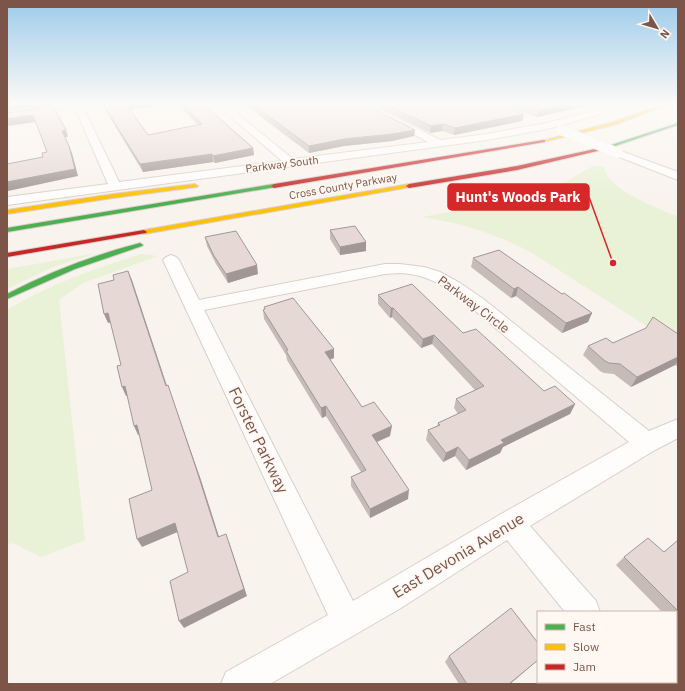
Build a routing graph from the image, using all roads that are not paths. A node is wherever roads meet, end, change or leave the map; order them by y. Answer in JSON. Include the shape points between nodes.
{"nodes":[{"id":1,"x":94,"y":136,"type":"edge"},
{"id":2,"x":259,"y":136,"type":"edge"},
{"id":3,"x":425,"y":136,"type":"edge"},
{"id":4,"x":491,"y":136,"type":"edge"},
{"id":5,"x":564,"y":136,"type":"edge"},
{"id":6,"x":576,"y":136,"type":"edge"},
{"id":7,"x":643,"y":136,"type":"edge"},
{"id":8,"x":440,"y":144,"type":"junction"},
{"id":9,"x":463,"y":156,"type":"junction"},
{"id":10,"x":291,"y":163,"type":"junction"},
{"id":11,"x":277,"y":176,"type":"dead end"},
{"id":12,"x":678,"y":176,"type":"edge"},
{"id":13,"x":202,"y":185,"type":"dead end"},
{"id":14,"x":115,"y":186,"type":"junction"},
{"id":15,"x":365,"y":195,"type":"junction"},
{"id":16,"x":7,"y":201,"type":"edge"},
{"id":17,"x":7,"y":212,"type":"edge"},
{"id":18,"x":7,"y":230,"type":"edge"},
{"id":19,"x":188,"y":234,"type":"dead end"},
{"id":20,"x":151,"y":242,"type":"dead end"},
{"id":21,"x":7,"y":255,"type":"edge"},
{"id":22,"x":171,"y":260,"type":"dead end"},
{"id":23,"x":7,"y":297,"type":"edge"},
{"id":24,"x":195,"y":306,"type":"junction"},
{"id":25,"x":678,"y":428,"type":"edge"},
{"id":26,"x":647,"y":443,"type":"junction"},
{"id":27,"x":510,"y":523,"type":"junction"},
{"id":28,"x":584,"y":611,"type":"edge"},
{"id":29,"x":347,"y":621,"type":"junction"},
{"id":30,"x":238,"y":684,"type":"edge"}],
"edges":[{"from":1,"to":14,"type":"street"},
{"from":2,"to":10,"type":"street"},
{"from":3,"to":8,"type":"street"},
{"from":4,"to":8,"type":"street","name":"Parkway South"},
{"from":5,"to":9,"type":"highway","name":"Cross County Parkway"},
{"from":6,"to":12,"type":"street","bridge":true},
{"from":7,"to":15,"type":"highway","name":"Cross County Parkway","via":[[504,171]]},
{"from":8,"to":10,"type":"street","name":"Parkway South"},
{"from":9,"to":11,"type":"highway"},
{"from":9,"to":18,"type":"highway","name":"Cross County Parkway"},
{"from":10,"to":14,"type":"street","name":"Parkway South"},
{"from":13,"to":17,"type":"highway"},
{"from":14,"to":16,"type":"street","name":"Parkway South"},
{"from":15,"to":19,"type":"highway"},
{"from":15,"to":21,"type":"highway","name":"Cross County Parkway"},
{"from":20,"to":23,"type":"highway","via":[[68,268]]},
{"from":22,"to":24,"type":"street","name":"Forster Parkway"},
{"from":24,"to":26,"type":"street","name":"Parkway Circle","via":[[385,269],[400,267],[433,273],[476,302]]},
{"from":24,"to":29,"type":"street","name":"Forster Parkway"},
{"from":25,"to":26,"type":"street","name":"East Devonia Avenue"},
{"from":26,"to":27,"type":"street","name":"East Devonia Avenue"},
{"from":27,"to":28,"type":"street"},
{"from":27,"to":29,"type":"street","name":"East Devonia Avenue"},
{"from":29,"to":30,"type":"street","name":"East Devonia Avenue"}]}
